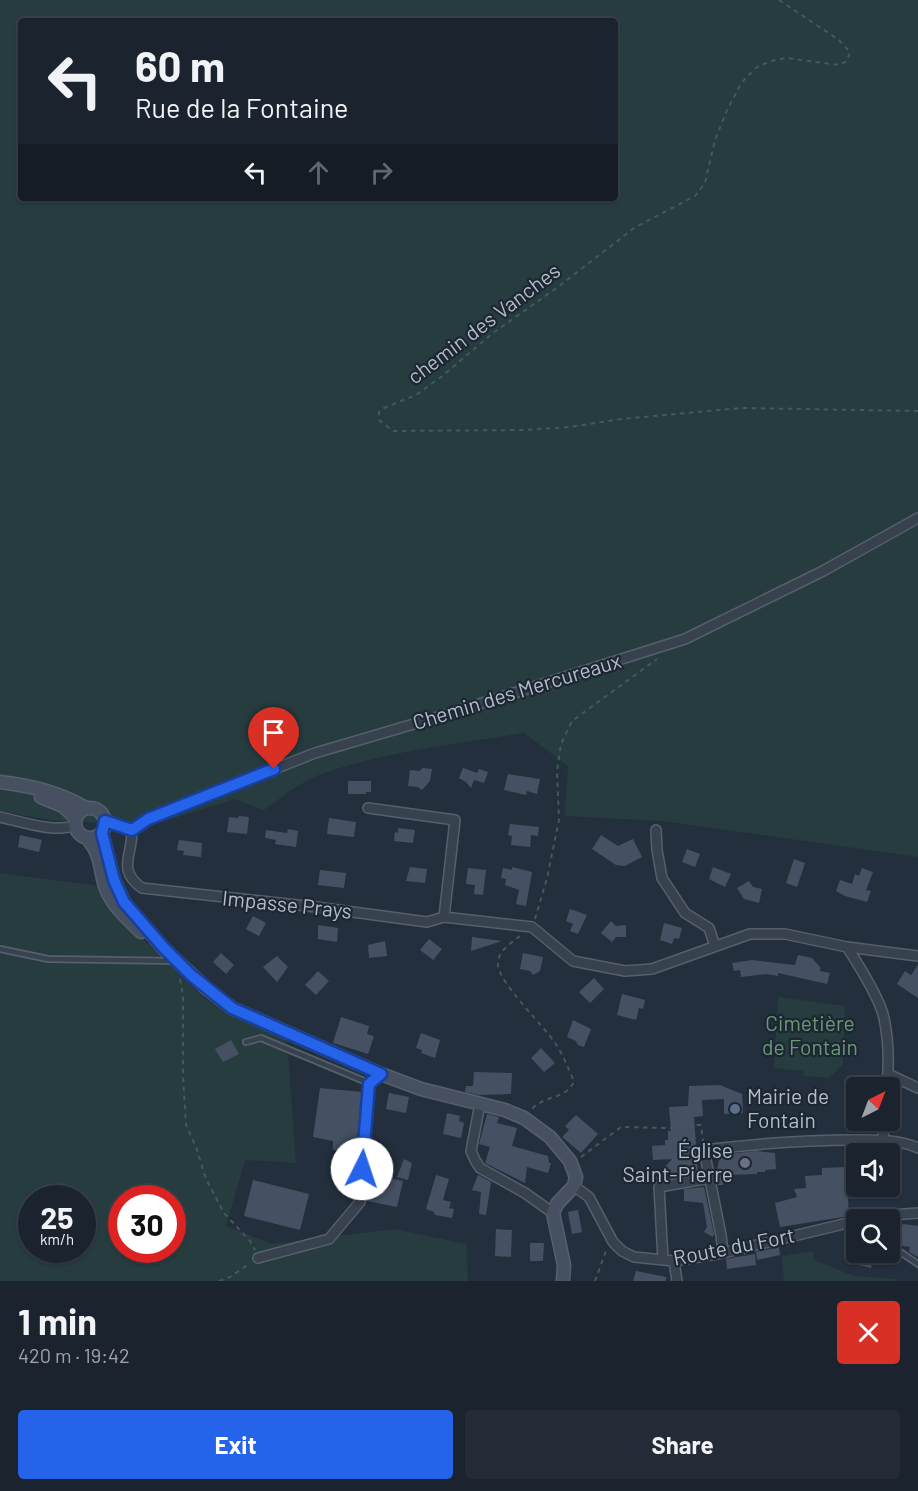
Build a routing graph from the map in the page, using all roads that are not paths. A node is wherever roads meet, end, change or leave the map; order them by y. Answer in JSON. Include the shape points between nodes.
{"nodes":[{"id":1,"x":918,"y":518,"type":"edge"},
{"id":2,"x":2,"y":782,"type":"edge"},
{"id":3,"x":86,"y":808,"type":"junction"},
{"id":4,"x":368,"y":808,"type":"dead end"},
{"id":5,"x":0,"y":817,"type":"edge"},
{"id":6,"x":75,"y":821,"type":"junction"},
{"id":7,"x":104,"y":827,"type":"junction"},
{"id":8,"x":132,"y":830,"type":"junction"},
{"id":9,"x":657,"y":830,"type":"dead end"},
{"id":10,"x":88,"y":839,"type":"junction"},
{"id":11,"x":444,"y":916,"type":"junction"},
{"id":12,"x":715,"y":946,"type":"junction"},
{"id":13,"x":847,"y":947,"type":"junction"},
{"id":14,"x":164,"y":948,"type":"junction"},
{"id":15,"x":0,"y":949,"type":"edge"},
{"id":16,"x":918,"y":956,"type":"edge"},
{"id":17,"x":176,"y":961,"type":"junction"},
{"id":18,"x":246,"y":1042,"type":"dead end"},
{"id":19,"x":381,"y":1074,"type":"junction"},
{"id":20,"x":888,"y":1074,"type":"junction"},
{"id":21,"x":888,"y":1077,"type":"edge"},
{"id":22,"x":369,"y":1084,"type":"junction"},
{"id":23,"x":918,"y":1088,"type":"edge"},
{"id":24,"x":480,"y":1104,"type":"junction"},
{"id":25,"x":883,"y":1131,"type":"edge"},
{"id":26,"x":883,"y":1140,"type":"junction"},
{"id":27,"x":918,"y":1148,"type":"edge"},
{"id":28,"x":710,"y":1178,"type":"junction"},
{"id":29,"x":574,"y":1186,"type":"junction"},
{"id":30,"x":553,"y":1213,"type":"junction"},
{"id":31,"x":918,"y":1213,"type":"edge"},
{"id":32,"x":900,"y":1214,"type":"edge"},
{"id":33,"x":846,"y":1223,"type":"edge"},
{"id":34,"x":723,"y":1252,"type":"junction"},
{"id":35,"x":900,"y":1252,"type":"edge"},
{"id":36,"x":258,"y":1258,"type":"road end"},
{"id":37,"x":663,"y":1260,"type":"junction"},
{"id":38,"x":674,"y":1261,"type":"junction"},
{"id":39,"x":918,"y":1264,"type":"edge"},
{"id":40,"x":563,"y":1281,"type":"edge"},
{"id":41,"x":677,"y":1281,"type":"edge"}],
"edges":[{"from":1,"to":8,"type":"street","name":"Chemin des Mercureaux","via":[[685,639],[315,753],[171,809]]},
{"from":2,"to":3,"type":"street","via":[[34,786]]},
{"from":2,"to":6,"type":"street","via":[[63,806]]},
{"from":3,"to":6,"type":"street"},
{"from":3,"to":7,"type":"street","via":[[96,809],[104,816]]},
{"from":4,"to":11,"type":"street","via":[[455,820]]},
{"from":5,"to":6,"type":"street","via":[[48,827],[69,828]]},
{"from":6,"to":10,"type":"street","via":[[79,834]]},
{"from":7,"to":8,"type":"street"},
{"from":7,"to":10,"type":"street","via":[[98,836]]},
{"from":7,"to":14,"type":"street","via":[[114,880],[124,902]]},
{"from":8,"to":11,"type":"street","name":"Impasse Prays","via":[[127,868],[132,880],[142,888],[427,922]]},
{"from":9,"to":12,"type":"street","via":[[662,878],[685,914],[709,928]]},
{"from":10,"to":14,"type":"street","via":[[100,858],[109,896],[120,912]]},
{"from":11,"to":12,"type":"street","name":"Impasse Prays","via":[[532,927],[573,961],[625,971],[652,969]]},
{"from":12,"to":13,"type":"street","via":[[750,934],[785,934]]},
{"from":13,"to":16,"type":"street"},
{"from":13,"to":20,"type":"street","via":[[884,1015]]},
{"from":14,"to":17,"type":"street"},
{"from":15,"to":17,"type":"lane","via":[[48,959]]},
{"from":17,"to":19,"type":"street","via":[[232,1008]]},
{"from":18,"to":22,"type":"lane","via":[[261,1038]]},
{"from":19,"to":22,"type":"street"},
{"from":19,"to":24,"type":"street"},
{"from":20,"to":21,"type":"street"},
{"from":20,"to":23,"type":"street"},
{"from":22,"to":36,"type":"street","via":[[360,1202],[329,1239]]},
{"from":24,"to":29,"type":"street","via":[[524,1118],[550,1137],[570,1161],[576,1177]]},
{"from":24,"to":30,"type":"street","via":[[471,1151],[480,1168]]},
{"from":25,"to":26,"type":"street"},
{"from":26,"to":27,"type":"street"},
{"from":26,"to":28,"type":"street","via":[[772,1142],[704,1150]]},
{"from":28,"to":34,"type":"street"},
{"from":28,"to":37,"type":"street","via":[[659,1187]]},
{"from":29,"to":30,"type":"street"},
{"from":29,"to":37,"type":"street","name":"Route du Fort","via":[[589,1197],[622,1251],[634,1257]]},
{"from":30,"to":40,"type":"street","via":[[564,1265]]},
{"from":31,"to":32,"type":"street"},
{"from":33,"to":34,"type":"street","name":"Route du Fort"},
{"from":34,"to":38,"type":"street","name":"Route du Fort"},
{"from":35,"to":39,"type":"lane"},
{"from":37,"to":38,"type":"street","name":"Route du Fort"},
{"from":38,"to":41,"type":"street"}]}
